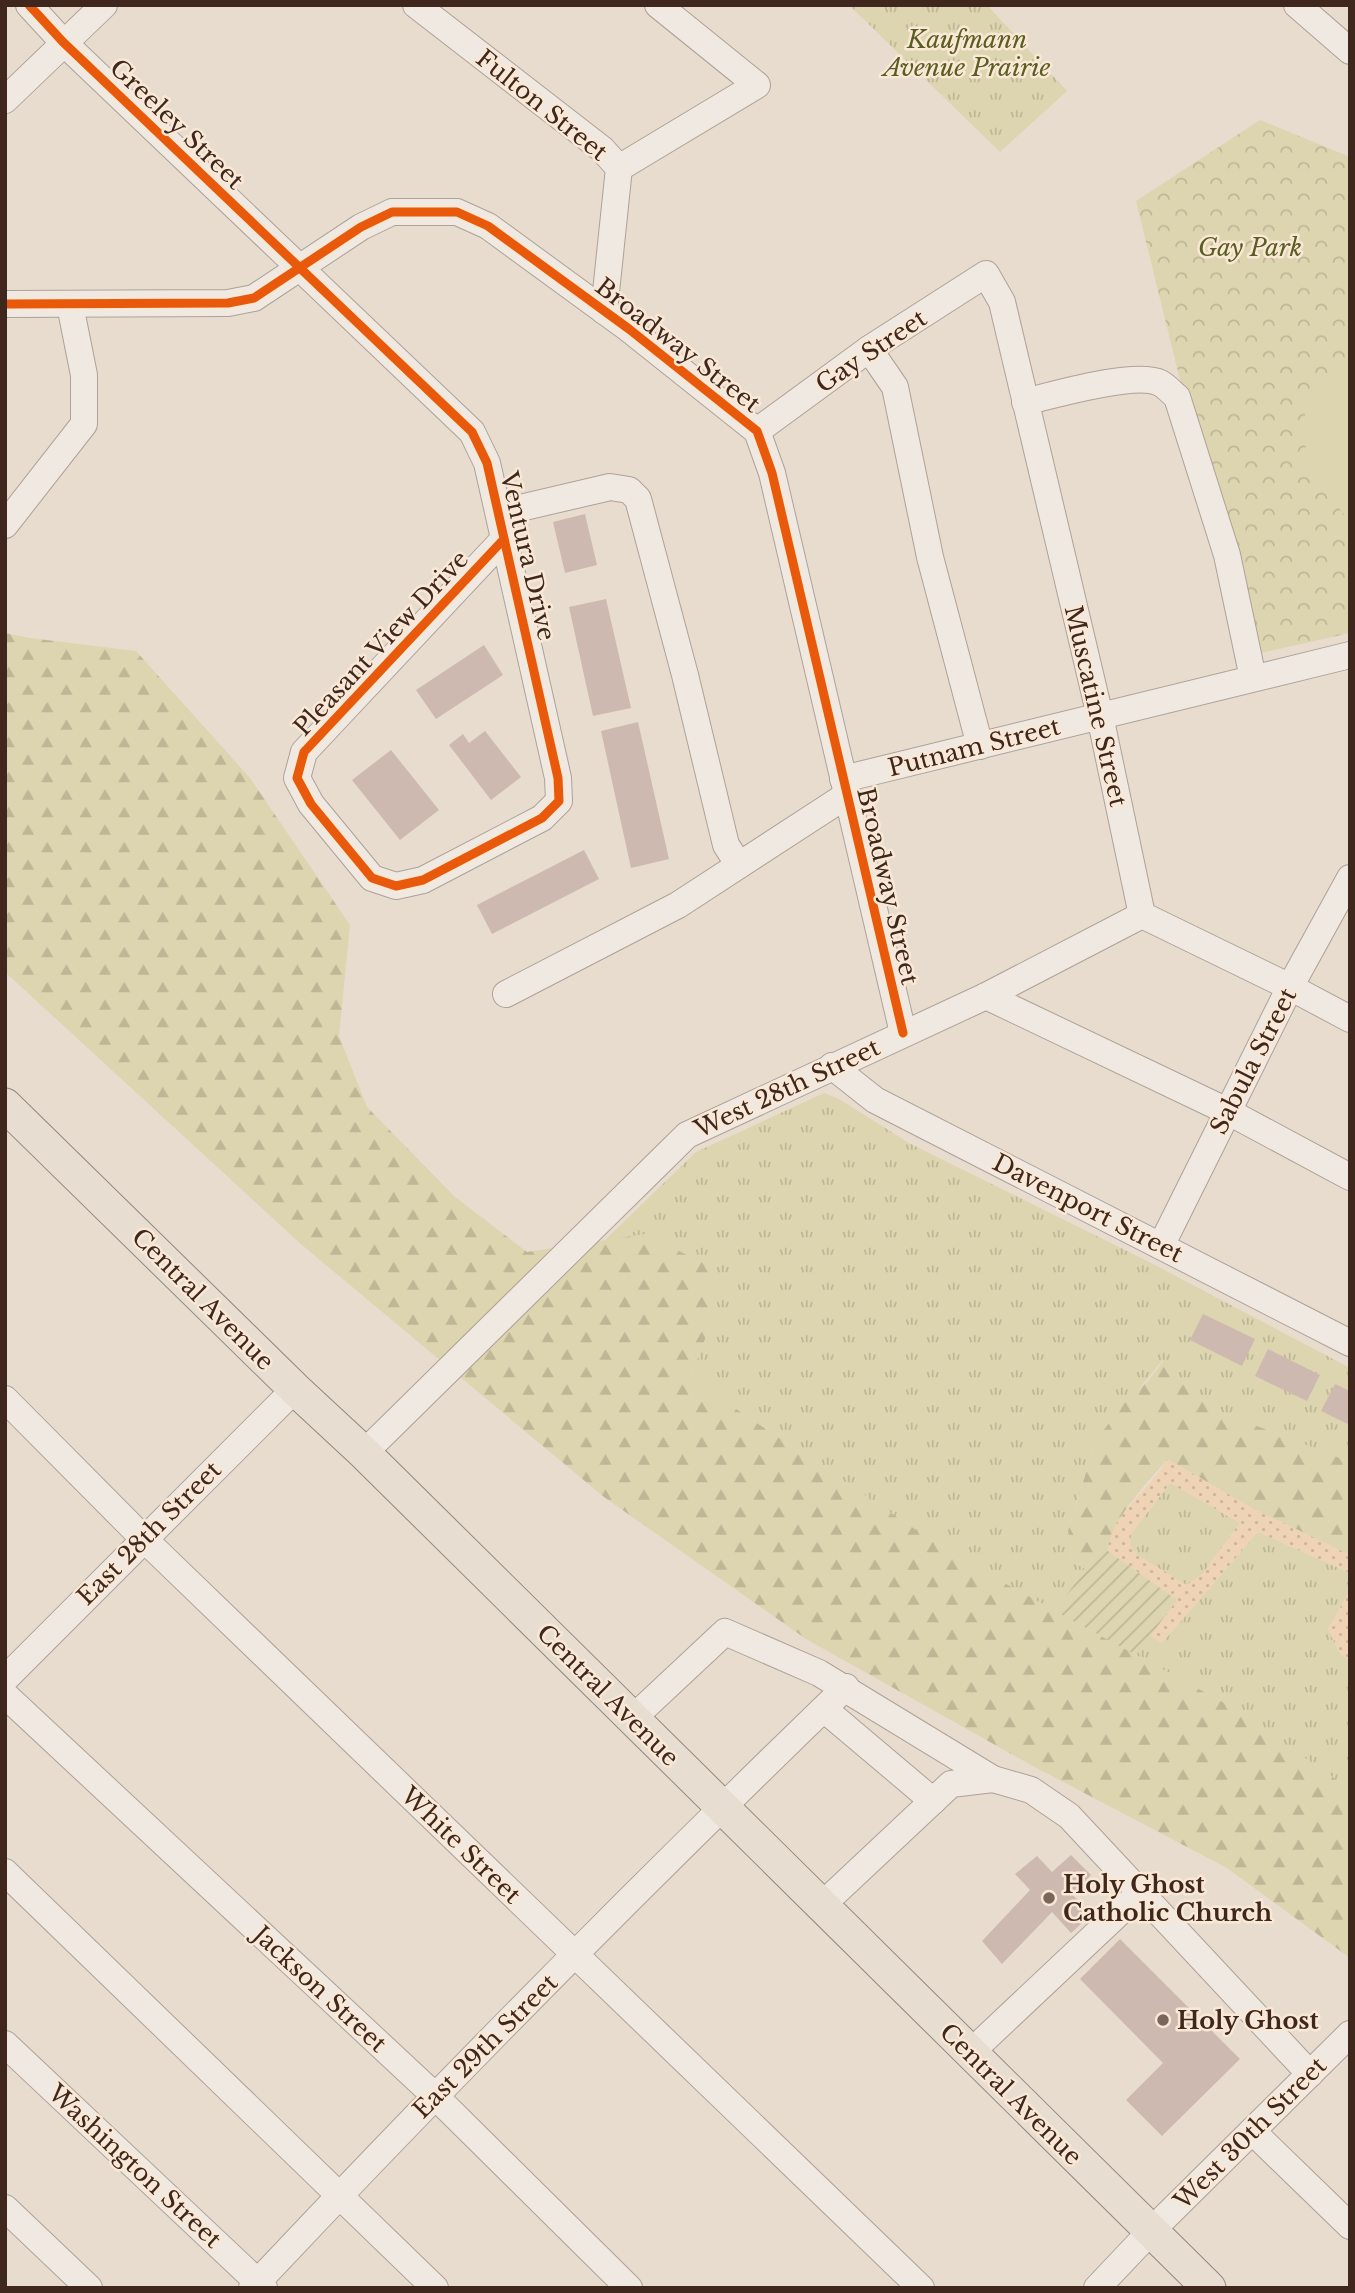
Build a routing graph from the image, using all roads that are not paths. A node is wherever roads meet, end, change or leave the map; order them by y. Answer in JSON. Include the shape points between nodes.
{"nodes":[{"id":1,"x":29,"y":5,"type":"edge"},
{"id":2,"x":104,"y":5,"type":"edge"},
{"id":3,"x":416,"y":5,"type":"edge"},
{"id":4,"x":658,"y":5,"type":"edge"},
{"id":5,"x":1297,"y":5,"type":"edge"},
{"id":6,"x":63,"y":42,"type":"junction"},
{"id":7,"x":1350,"y":51,"type":"edge"},
{"id":8,"x":5,"y":100,"type":"edge"},
{"id":9,"x":619,"y":168,"type":"junction"},
{"id":10,"x":300,"y":269,"type":"junction"},
{"id":11,"x":986,"y":274,"type":"joint"},
{"id":12,"x":5,"y":304,"type":"edge"},
{"id":13,"x":70,"y":305,"type":"junction"},
{"id":14,"x":604,"y":311,"type":"junction"},
{"id":15,"x":869,"y":349,"type":"junction"},
{"id":16,"x":1025,"y":401,"type":"junction"},
{"id":17,"x":757,"y":431,"type":"junction"},
{"id":18,"x":499,"y":513,"type":"junction"},
{"id":19,"x":5,"y":525,"type":"edge"},
{"id":20,"x":504,"y":539,"type":"junction"},
{"id":21,"x":1350,"y":654,"type":"edge"},
{"id":22,"x":1253,"y":678,"type":"junction"},
{"id":23,"x":1100,"y":716,"type":"junction"},
{"id":24,"x":980,"y":746,"type":"junction"},
{"id":25,"x":845,"y":787,"type":"junction"},
{"id":26,"x":559,"y":800,"type":"joint"},
{"id":27,"x":739,"y":865,"type":"junction"},
{"id":28,"x":1350,"y":878,"type":"edge"},
{"id":29,"x":1142,"y":915,"type":"junction"},
{"id":30,"x":1290,"y":987,"type":"junction"},
{"id":31,"x":506,"y":994,"type":"dead end"},
{"id":32,"x":986,"y":996,"type":"junction"},
{"id":33,"x":1350,"y":1019,"type":"edge"},
{"id":34,"x":903,"y":1033,"type":"junction"},
{"id":35,"x":832,"y":1066,"type":"junction"},
{"id":36,"x":5,"y":1105,"type":"edge"},
{"id":37,"x":1227,"y":1111,"type":"junction"},
{"id":38,"x":1350,"y":1177,"type":"edge"},
{"id":39,"x":1161,"y":1246,"type":"junction"},
{"id":40,"x":1350,"y":1343,"type":"edge"},
{"id":41,"x":295,"y":1389,"type":"junction"},
{"id":42,"x":5,"y":1399,"type":"edge"},
{"id":43,"x":364,"y":1453,"type":"junction"},
{"id":44,"x":143,"y":1538,"type":"junction"},
{"id":45,"x":5,"y":1679,"type":"edge"},
{"id":46,"x":846,"y":1688,"type":"junction"},
{"id":47,"x":5,"y":1695,"type":"edge"},
{"id":48,"x":824,"y":1709,"type":"junction"},
{"id":49,"x":632,"y":1719,"type":"junction"},
{"id":50,"x":993,"y":1779,"type":"junction"},
{"id":51,"x":933,"y":1801,"type":"junction"},
{"id":52,"x":721,"y":1807,"type":"junction"},
{"id":53,"x":5,"y":1872,"type":"edge"},
{"id":54,"x":1140,"y":1892,"type":"junction"},
{"id":55,"x":821,"y":1906,"type":"junction"},
{"id":56,"x":575,"y":1955,"type":"junction"},
{"id":57,"x":1350,"y":2034,"type":"edge"},
{"id":58,"x":5,"y":2044,"type":"edge"},
{"id":59,"x":970,"y":2053,"type":"junction"},
{"id":60,"x":1310,"y":2074,"type":"junction"},
{"id":61,"x":434,"y":2095,"type":"junction"},
{"id":62,"x":1252,"y":2131,"type":"junction"},
{"id":63,"x":339,"y":2196,"type":"junction"},
{"id":64,"x":5,"y":2208,"type":"edge"},
{"id":65,"x":1350,"y":2226,"type":"edge"},
{"id":66,"x":1150,"y":2232,"type":"junction"},
{"id":67,"x":258,"y":2286,"type":"edge"},
{"id":68,"x":89,"y":2288,"type":"edge"},
{"id":69,"x":435,"y":2288,"type":"edge"},
{"id":70,"x":629,"y":2288,"type":"edge"},
{"id":71,"x":921,"y":2288,"type":"edge"},
{"id":72,"x":1097,"y":2288,"type":"edge"},
{"id":73,"x":1209,"y":2288,"type":"edge"}],
"edges":[{"from":1,"to":6,"type":"street","name":"Greeley Street"},
{"from":2,"to":6,"type":"street"},
{"from":3,"to":9,"type":"street","name":"Fulton Street","via":[[602,149]]},
{"from":4,"to":9,"type":"street","via":[[757,85]]},
{"from":5,"to":7,"type":"street"},
{"from":6,"to":8,"type":"street"},
{"from":6,"to":10,"type":"street","name":"Greeley Street"},
{"from":9,"to":14,"type":"street","name":"Fulton Street"},
{"from":10,"to":13,"type":"street","name":"Broadway Street","via":[[254,298],[228,303]]},
{"from":10,"to":14,"type":"street","name":"Broadway Street","via":[[361,227],[393,212],[457,212],[488,226]]},
{"from":10,"to":18,"type":"street","name":"Ventura Drive","via":[[472,432],[487,463]]},
{"from":11,"to":15,"type":"street","name":"Gay Street"},
{"from":11,"to":16,"type":"street","name":"Muscatine Street","via":[[1002,302]]},
{"from":12,"to":13,"type":"street","name":"Broadway Street"},
{"from":13,"to":19,"type":"street","via":[[84,375],[84,424]]},
{"from":14,"to":17,"type":"street","name":"Broadway Street"},
{"from":15,"to":17,"type":"street","name":"Gay Street"},
{"from":15,"to":24,"type":"street","via":[[895,387],[930,557]]},
{"from":16,"to":22,"type":"street","via":[[1131,380],[1159,382],[1177,397],[1227,555]]},
{"from":16,"to":23,"type":"street","name":"Muscatine Street"},
{"from":17,"to":25,"type":"street","name":"Broadway Street","via":[[772,473]]},
{"from":18,"to":20,"type":"street","name":"Ventura Drive"},
{"from":18,"to":27,"type":"street","via":[[610,487],[629,490],[638,499],[726,845]]},
{"from":20,"to":26,"type":"street","name":"Ventura Drive","via":[[558,778]]},
{"from":20,"to":26,"type":"street","name":"Pleasant View Drive","via":[[304,752],[297,778],[311,804],[372,878],[396,886],[423,880],[542,818]]},
{"from":21,"to":22,"type":"street","name":"Putnam Street"},
{"from":22,"to":23,"type":"street","name":"Putnam Street"},
{"from":23,"to":24,"type":"street","name":"Putnam Street"},
{"from":23,"to":29,"type":"street","name":"Muscatine Street"},
{"from":24,"to":25,"type":"street","name":"Putnam Street"},
{"from":25,"to":27,"type":"street","name":"Putnam Street"},
{"from":25,"to":34,"type":"street","name":"Broadway Street"},
{"from":27,"to":31,"type":"street","name":"Putnam Street","via":[[678,905]]},
{"from":28,"to":30,"type":"street","name":"Sabula Street"},
{"from":29,"to":30,"type":"street"},
{"from":29,"to":32,"type":"street","name":"West 28th Street"},
{"from":30,"to":33,"type":"street"},
{"from":30,"to":37,"type":"street","name":"Sabula Street"},
{"from":32,"to":34,"type":"street","name":"West 28th Street"},
{"from":32,"to":37,"type":"street"},
{"from":34,"to":35,"type":"street","name":"West 28th Street"},
{"from":35,"to":39,"type":"street","name":"Davenport Street","via":[[876,1100]]},
{"from":35,"to":43,"type":"street","name":"West 28th Street","via":[[687,1135]]},
{"from":36,"to":41,"type":"main road","name":"Central Avenue"},
{"from":37,"to":38,"type":"street"},
{"from":37,"to":39,"type":"street","name":"Sabula Street"},
{"from":39,"to":40,"type":"street","name":"Davenport Street"},
{"from":41,"to":43,"type":"main road","name":"Central Avenue"},
{"from":41,"to":44,"type":"street","name":"East 28th Street"},
{"from":42,"to":44,"type":"street","name":"White Street"},
{"from":43,"to":49,"type":"main road","name":"Central Avenue"},
{"from":44,"to":45,"type":"street","name":"East 28th Street"},
{"from":44,"to":56,"type":"street","name":"White Street"},
{"from":46,"to":48,"type":"street","name":"East 29th Street"},
{"from":46,"to":49,"type":"street","via":[[725,1632]]},
{"from":46,"to":50,"type":"street"},
{"from":47,"to":61,"type":"street","name":"Jackson Street"},
{"from":48,"to":51,"type":"street"},
{"from":48,"to":52,"type":"street","name":"East 29th Street"},
{"from":49,"to":52,"type":"main road","name":"Central Avenue"},
{"from":50,"to":51,"type":"street","via":[[951,1784]]},
{"from":50,"to":54,"type":"street","via":[[1031,1790],[1069,1816]]},
{"from":51,"to":55,"type":"street"},
{"from":52,"to":55,"type":"main road","name":"Central Avenue"},
{"from":52,"to":56,"type":"street","name":"East 29th Street"},
{"from":53,"to":63,"type":"street"},
{"from":54,"to":59,"type":"street"},
{"from":54,"to":60,"type":"street"},
{"from":55,"to":59,"type":"main road","name":"Central Avenue"},
{"from":56,"to":61,"type":"street","name":"East 29th Street"},
{"from":56,"to":71,"type":"street","name":"White Street"},
{"from":57,"to":60,"type":"street","name":"West 30th Street"},
{"from":58,"to":67,"type":"street","name":"Washington Street"},
{"from":59,"to":66,"type":"main road","name":"Central Avenue"},
{"from":60,"to":62,"type":"street","name":"West 30th Street"},
{"from":61,"to":63,"type":"street","name":"East 29th Street"},
{"from":61,"to":70,"type":"street","name":"Jackson Street"},
{"from":62,"to":65,"type":"street"},
{"from":62,"to":66,"type":"street","name":"West 30th Street"},
{"from":63,"to":67,"type":"street","name":"East 29th Street"},
{"from":63,"to":69,"type":"street"},
{"from":64,"to":68,"type":"street"},
{"from":66,"to":72,"type":"street","name":"West 30th Street"},
{"from":66,"to":73,"type":"main road","name":"Central Avenue"}]}
